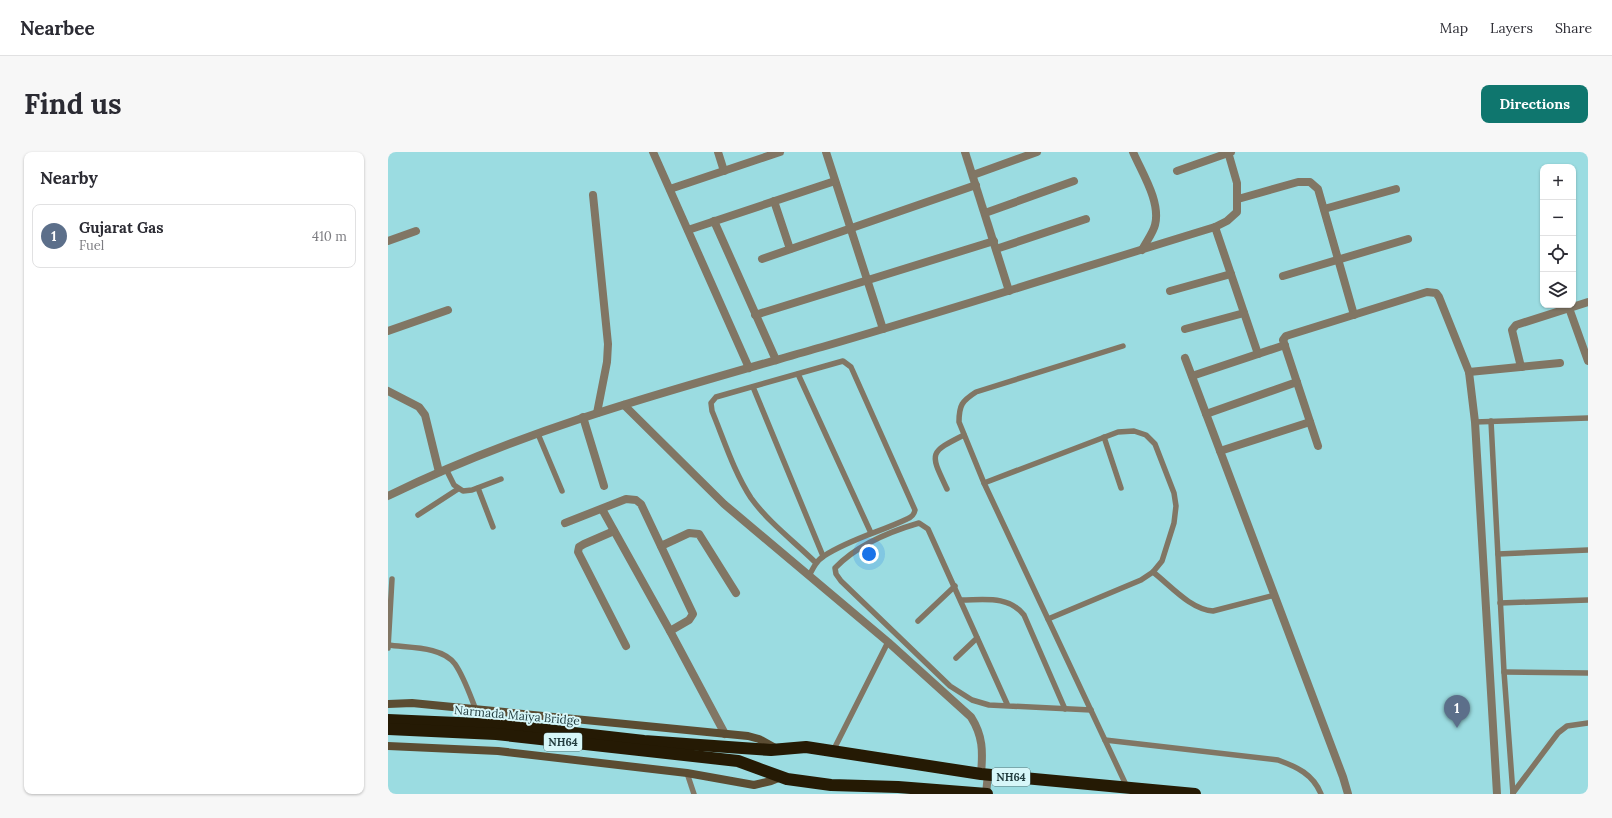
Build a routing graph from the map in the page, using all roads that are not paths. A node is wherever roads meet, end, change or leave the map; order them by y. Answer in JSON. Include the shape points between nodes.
{"nodes":[{"id":1,"x":653,"y":152,"type":"edge"},
{"id":2,"x":718,"y":152,"type":"edge"},
{"id":3,"x":826,"y":152,"type":"edge"},
{"id":4,"x":965,"y":152,"type":"edge"},
{"id":5,"x":1037,"y":152,"type":"edge"},
{"id":6,"x":1133,"y":152,"type":"edge"},
{"id":7,"x":1229,"y":152,"type":"edge"},
{"id":8,"x":774,"y":153,"type":"edge"},
{"id":9,"x":724,"y":171,"type":"junction"},
{"id":10,"x":1177,"y":171,"type":"dead end"},
{"id":11,"x":973,"y":175,"type":"junction"},
{"id":12,"x":835,"y":181,"type":"junction"},
{"id":13,"x":1074,"y":181,"type":"dead end"},
{"id":14,"x":976,"y":185,"type":"junction"},
{"id":15,"x":670,"y":189,"type":"junction"},
{"id":16,"x":1396,"y":189,"type":"dead end"},
{"id":17,"x":592,"y":195,"type":"dead end"},
{"id":18,"x":1238,"y":199,"type":"junction"},
{"id":19,"x":774,"y":201,"type":"junction"},
{"id":20,"x":1324,"y":209,"type":"junction"},
{"id":21,"x":985,"y":213,"type":"junction"},
{"id":22,"x":1086,"y":219,"type":"dead end"},
{"id":23,"x":714,"y":221,"type":"junction"},
{"id":24,"x":1215,"y":227,"type":"junction"},
{"id":25,"x":851,"y":229,"type":"junction"},
{"id":26,"x":688,"y":230,"type":"junction"},
{"id":27,"x":416,"y":231,"type":"dead end"},
{"id":28,"x":1408,"y":239,"type":"dead end"},
{"id":29,"x":388,"y":241,"type":"edge"},
{"id":30,"x":995,"y":245,"type":"junction"},
{"id":31,"x":790,"y":249,"type":"junction"},
{"id":32,"x":1142,"y":250,"type":"junction"},
{"id":33,"x":762,"y":259,"type":"dead end"},
{"id":34,"x":1338,"y":260,"type":"junction"},
{"id":35,"x":1231,"y":274,"type":"junction"},
{"id":36,"x":1283,"y":276,"type":"dead end"},
{"id":37,"x":868,"y":280,"type":"junction"},
{"id":38,"x":1009,"y":291,"type":"junction"},
{"id":39,"x":1170,"y":291,"type":"dead end"},
{"id":40,"x":1588,"y":302,"type":"edge"},
{"id":41,"x":1576,"y":306,"type":"edge"},
{"id":42,"x":1569,"y":308,"type":"joint"},
{"id":43,"x":448,"y":310,"type":"dead end"},
{"id":44,"x":1244,"y":313,"type":"junction"},
{"id":45,"x":755,"y":315,"type":"junction"},
{"id":46,"x":1354,"y":315,"type":"junction"},
{"id":47,"x":883,"y":329,"type":"junction"},
{"id":48,"x":1184,"y":329,"type":"dead end"},
{"id":49,"x":388,"y":331,"type":"edge"},
{"id":50,"x":1284,"y":345,"type":"junction"},
{"id":51,"x":1123,"y":346,"type":"dead end"},
{"id":52,"x":1258,"y":354,"type":"junction"},
{"id":53,"x":1185,"y":358,"type":"dead end"},
{"id":54,"x":776,"y":360,"type":"junction"},
{"id":55,"x":1588,"y":361,"type":"edge"},
{"id":56,"x":1560,"y":363,"type":"dead end"},
{"id":57,"x":1521,"y":367,"type":"junction"},
{"id":58,"x":749,"y":368,"type":"junction"},
{"id":59,"x":1469,"y":372,"type":"junction"},
{"id":60,"x":798,"y":374,"type":"junction"},
{"id":61,"x":1192,"y":376,"type":"junction"},
{"id":62,"x":1297,"y":382,"type":"junction"},
{"id":63,"x":753,"y":387,"type":"junction"},
{"id":64,"x":388,"y":390,"type":"edge"},
{"id":65,"x":624,"y":404,"type":"junction"},
{"id":66,"x":597,"y":413,"type":"junction"},
{"id":67,"x":1206,"y":414,"type":"junction"},
{"id":68,"x":583,"y":417,"type":"junction"},
{"id":69,"x":1588,"y":418,"type":"edge"},
{"id":70,"x":1491,"y":421,"type":"junction"},
{"id":71,"x":1310,"y":422,"type":"junction"},
{"id":72,"x":1475,"y":422,"type":"junction"},
{"id":73,"x":538,"y":434,"type":"junction"},
{"id":74,"x":964,"y":435,"type":"junction"},
{"id":75,"x":1104,"y":437,"type":"junction"},
{"id":76,"x":1318,"y":446,"type":"dead end"},
{"id":77,"x":1220,"y":451,"type":"junction"},
{"id":78,"x":442,"y":470,"type":"junction"},
{"id":79,"x":501,"y":479,"type":"dead end"},
{"id":80,"x":984,"y":483,"type":"junction"},
{"id":81,"x":604,"y":486,"type":"dead end"},
{"id":82,"x":478,"y":488,"type":"junction"},
{"id":83,"x":1122,"y":488,"type":"dead end"},
{"id":84,"x":458,"y":489,"type":"junction"},
{"id":85,"x":947,"y":489,"type":"dead end"},
{"id":86,"x":562,"y":491,"type":"dead end"},
{"id":87,"x":388,"y":496,"type":"edge"},
{"id":88,"x":602,"y":509,"type":"junction"},
{"id":89,"x":418,"y":516,"type":"dead end"},
{"id":90,"x":565,"y":523,"type":"dead end"},
{"id":91,"x":493,"y":527,"type":"dead end"},
{"id":92,"x":614,"y":531,"type":"junction"},
{"id":93,"x":871,"y":533,"type":"junction"},
{"id":94,"x":661,"y":546,"type":"junction"},
{"id":95,"x":1588,"y":550,"type":"edge"},
{"id":96,"x":1498,"y":554,"type":"junction"},
{"id":97,"x":823,"y":556,"type":"junction"},
{"id":98,"x":816,"y":563,"type":"junction"},
{"id":99,"x":1153,"y":572,"type":"junction"},
{"id":100,"x":809,"y":576,"type":"junction"},
{"id":101,"x":392,"y":579,"type":"dead end"},
{"id":102,"x":955,"y":586,"type":"junction"},
{"id":103,"x":736,"y":594,"type":"dead end"},
{"id":104,"x":1275,"y":595,"type":"junction"},
{"id":105,"x":961,"y":600,"type":"junction"},
{"id":106,"x":1588,"y":600,"type":"edge"},
{"id":107,"x":1500,"y":603,"type":"junction"},
{"id":108,"x":1048,"y":619,"type":"junction"},
{"id":109,"x":918,"y":621,"type":"dead end"},
{"id":110,"x":670,"y":631,"type":"junction"},
{"id":111,"x":977,"y":638,"type":"junction"},
{"id":112,"x":888,"y":642,"type":"junction"},
{"id":113,"x":388,"y":645,"type":"edge"},
{"id":114,"x":626,"y":646,"type":"dead end"},
{"id":115,"x":388,"y":648,"type":"edge"},
{"id":116,"x":956,"y":658,"type":"dead end"},
{"id":117,"x":1504,"y":672,"type":"junction"},
{"id":118,"x":1588,"y":673,"type":"edge"},
{"id":119,"x":388,"y":704,"type":"edge"},
{"id":120,"x":1008,"y":706,"type":"junction"},
{"id":121,"x":1065,"y":709,"type":"junction"},
{"id":122,"x":476,"y":710,"type":"junction"},
{"id":123,"x":1091,"y":710,"type":"junction"},
{"id":124,"x":388,"y":720,"type":"edge"},
{"id":125,"x":1588,"y":723,"type":"edge"},
{"id":126,"x":388,"y":729,"type":"edge"},
{"id":127,"x":725,"y":734,"type":"junction"},
{"id":128,"x":1105,"y":740,"type":"junction"},
{"id":129,"x":388,"y":746,"type":"edge"},
{"id":130,"x":777,"y":749,"type":"junction"},
{"id":131,"x":833,"y":751,"type":"junction"},
{"id":132,"x":687,"y":773,"type":"junction"},
{"id":133,"x":985,"y":774,"type":"junction"},
{"id":134,"x":781,"y":777,"type":"junction"},
{"id":135,"x":899,"y":791,"type":"edge"},
{"id":136,"x":1129,"y":791,"type":"edge"},
{"id":137,"x":694,"y":794,"type":"edge"},
{"id":138,"x":986,"y":794,"type":"edge"},
{"id":139,"x":1195,"y":794,"type":"edge"},
{"id":140,"x":1321,"y":794,"type":"edge"},
{"id":141,"x":1348,"y":794,"type":"edge"},
{"id":142,"x":1497,"y":794,"type":"edge"},
{"id":143,"x":1513,"y":794,"type":"edge"}],
"edges":[{"from":1,"to":15,"type":"street"},
{"from":2,"to":9,"type":"street"},
{"from":3,"to":12,"type":"street"},
{"from":4,"to":11,"type":"street"},
{"from":5,"to":11,"type":"street"},
{"from":6,"to":32,"type":"street","via":[[1157,213],[1155,226]]},
{"from":7,"to":10,"type":"street"},
{"from":7,"to":18,"type":"street","via":[[1237,183]]},
{"from":8,"to":9,"type":"street"},
{"from":9,"to":15,"type":"street"},
{"from":11,"to":14,"type":"street"},
{"from":12,"to":19,"type":"street"},
{"from":12,"to":25,"type":"street"},
{"from":13,"to":21,"type":"street"},
{"from":14,"to":21,"type":"street"},
{"from":14,"to":25,"type":"street"},
{"from":15,"to":26,"type":"street"},
{"from":16,"to":20,"type":"street"},
{"from":17,"to":66,"type":"street","via":[[608,344]]},
{"from":18,"to":20,"type":"street","via":[[1298,182],[1310,182],[1318,189]]},
{"from":18,"to":24,"type":"street","via":[[1237,212]]},
{"from":19,"to":23,"type":"street"},
{"from":19,"to":31,"type":"street"},
{"from":20,"to":34,"type":"street"},
{"from":21,"to":30,"type":"street"},
{"from":22,"to":30,"type":"street"},
{"from":23,"to":26,"type":"street"},
{"from":23,"to":45,"type":"street"},
{"from":24,"to":32,"type":"street"},
{"from":24,"to":35,"type":"street"},
{"from":25,"to":31,"type":"street"},
{"from":25,"to":37,"type":"street"},
{"from":26,"to":58,"type":"street"},
{"from":27,"to":29,"type":"street"},
{"from":28,"to":34,"type":"street"},
{"from":30,"to":37,"type":"street"},
{"from":30,"to":38,"type":"street"},
{"from":31,"to":33,"type":"street"},
{"from":32,"to":38,"type":"street"},
{"from":34,"to":36,"type":"street"},
{"from":34,"to":46,"type":"street"},
{"from":35,"to":39,"type":"street"},
{"from":35,"to":44,"type":"street"},
{"from":37,"to":45,"type":"street"},
{"from":37,"to":47,"type":"street"},
{"from":38,"to":47,"type":"street"},
{"from":40,"to":41,"type":"street"},
{"from":42,"to":55,"type":"street"},
{"from":42,"to":57,"type":"street","via":[[1516,325],[1512,330]]},
{"from":43,"to":49,"type":"street"},
{"from":44,"to":48,"type":"street"},
{"from":44,"to":52,"type":"street"},
{"from":45,"to":54,"type":"street"},
{"from":46,"to":50,"type":"street","via":[[1286,336],[1283,340]]},
{"from":46,"to":59,"type":"street","via":[[1427,292],[1436,293]]},
{"from":47,"to":54,"type":"street"},
{"from":50,"to":52,"type":"street"},
{"from":50,"to":62,"type":"street"},
{"from":51,"to":74,"type":"lane","via":[[976,392],[964,400],[959,412],[959,422]]},
{"from":52,"to":61,"type":"street"},
{"from":53,"to":61,"type":"street"},
{"from":54,"to":58,"type":"street"},
{"from":56,"to":57,"type":"street"},
{"from":57,"to":59,"type":"street"},
{"from":58,"to":65,"type":"street"},
{"from":59,"to":72,"type":"street"},
{"from":60,"to":63,"type":"lane"},
{"from":60,"to":93,"type":"lane"},
{"from":60,"to":93,"type":"lane","via":[[843,361],[851,367],[915,510],[914,515],[908,519]]},
{"from":61,"to":67,"type":"street"},
{"from":62,"to":67,"type":"street"},
{"from":62,"to":71,"type":"street"},
{"from":63,"to":97,"type":"lane"},
{"from":63,"to":98,"type":"lane","via":[[716,397],[711,403],[712,411],[743,485],[752,499]]},
{"from":64,"to":78,"type":"street","via":[[419,407]]},
{"from":65,"to":66,"type":"street"},
{"from":65,"to":100,"type":"street","via":[[724,504]]},
{"from":66,"to":68,"type":"street"},
{"from":67,"to":77,"type":"street"},
{"from":68,"to":73,"type":"street"},
{"from":68,"to":81,"type":"street"},
{"from":69,"to":70,"type":"lane"},
{"from":70,"to":72,"type":"lane"},
{"from":70,"to":96,"type":"lane"},
{"from":71,"to":76,"type":"street"},
{"from":71,"to":77,"type":"street"},
{"from":72,"to":142,"type":"street"},
{"from":73,"to":78,"type":"street"},
{"from":73,"to":86,"type":"lane"},
{"from":74,"to":80,"type":"lane"},
{"from":74,"to":85,"type":"lane","via":[[940,447],[934,456],[935,464]]},
{"from":75,"to":80,"type":"lane"},
{"from":75,"to":83,"type":"lane"},
{"from":75,"to":99,"type":"lane","via":[[1118,432],[1134,431],[1146,435],[1155,444],[1174,492],[1174,523],[1162,561]]},
{"from":77,"to":104,"type":"street"},
{"from":78,"to":84,"type":"lane"},
{"from":78,"to":87,"type":"street"},
{"from":79,"to":82,"type":"lane"},
{"from":80,"to":108,"type":"lane"},
{"from":82,"to":84,"type":"lane","via":[[463,491]]},
{"from":82,"to":91,"type":"lane"},
{"from":84,"to":89,"type":"lane"},
{"from":88,"to":90,"type":"street"},
{"from":88,"to":92,"type":"street"},
{"from":88,"to":94,"type":"street","via":[[626,499],[636,500],[641,504]]},
{"from":92,"to":110,"type":"street"},
{"from":92,"to":114,"type":"street","via":[[584,544],[578,552]]},
{"from":93,"to":97,"type":"lane"},
{"from":94,"to":103,"type":"street","via":[[689,533],[699,534]]},
{"from":94,"to":110,"type":"street","via":[[693,614],[689,620]]},
{"from":95,"to":96,"type":"lane"},
{"from":96,"to":107,"type":"lane"},
{"from":97,"to":98,"type":"lane"},
{"from":98,"to":100,"type":"lane"},
{"from":99,"to":104,"type":"lane","via":[[1204,610],[1213,611]]},
{"from":99,"to":108,"type":"lane","via":[[1141,580]]},
{"from":100,"to":112,"type":"street"},
{"from":101,"to":113,"type":"lane"},
{"from":102,"to":105,"type":"lane"},
{"from":102,"to":109,"type":"lane"},
{"from":102,"to":120,"type":"lane","via":[[928,529],[919,524],[898,529],[869,543],[848,555],[836,568],[836,574],[841,581],[950,686],[972,700]]},
{"from":104,"to":141,"type":"street"},
{"from":105,"to":111,"type":"lane"},
{"from":105,"to":121,"type":"lane","via":[[1006,601],[1018,607],[1024,615]]},
{"from":106,"to":107,"type":"lane"},
{"from":107,"to":117,"type":"lane"},
{"from":108,"to":123,"type":"lane"},
{"from":110,"to":127,"type":"street"},
{"from":111,"to":116,"type":"lane"},
{"from":111,"to":120,"type":"lane"},
{"from":112,"to":131,"type":"lane"},
{"from":112,"to":133,"type":"street","via":[[971,717],[983,748]]},
{"from":113,"to":115,"type":"lane"},
{"from":113,"to":122,"type":"lane","via":[[438,652],[447,656],[456,664]]},
{"from":117,"to":118,"type":"lane"},
{"from":117,"to":143,"type":"lane"},
{"from":119,"to":122,"type":"street","number":"NH64","via":[[412,703]]},
{"from":120,"to":121,"type":"lane"},
{"from":121,"to":123,"type":"lane"},
{"from":122,"to":127,"type":"street","number":"NH64"},
{"from":123,"to":128,"type":"lane"},
{"from":124,"to":130,"type":"highway","name":"Narmada Maiya Bridge","number":"NH64","via":[[504,726],[644,741]]},
{"from":125,"to":143,"type":"lane","via":[[1566,726],[1558,733]]},
{"from":126,"to":134,"type":"highway","number":"NH64","via":[[496,734],[738,761]]},
{"from":127,"to":130,"type":"street","number":"NH64","via":[[759,739]]},
{"from":128,"to":136,"type":"lane"},
{"from":128,"to":140,"type":"lane","via":[[1278,760],[1299,767],[1311,777]]},
{"from":129,"to":132,"type":"street","via":[[498,751]]},
{"from":130,"to":131,"type":"highway","number":"NH64","via":[[806,747]]},
{"from":131,"to":133,"type":"highway","number":"NH64"},
{"from":132,"to":134,"type":"street","via":[[754,784],[763,784]]},
{"from":132,"to":137,"type":"lane"},
{"from":133,"to":136,"type":"highway","number":"NH64"},
{"from":133,"to":138,"type":"street"},
{"from":134,"to":135,"type":"highway","number":"NH64","via":[[831,785]]},
{"from":135,"to":138,"type":"highway","number":"NH64"},
{"from":136,"to":139,"type":"highway","number":"NH64"}]}
